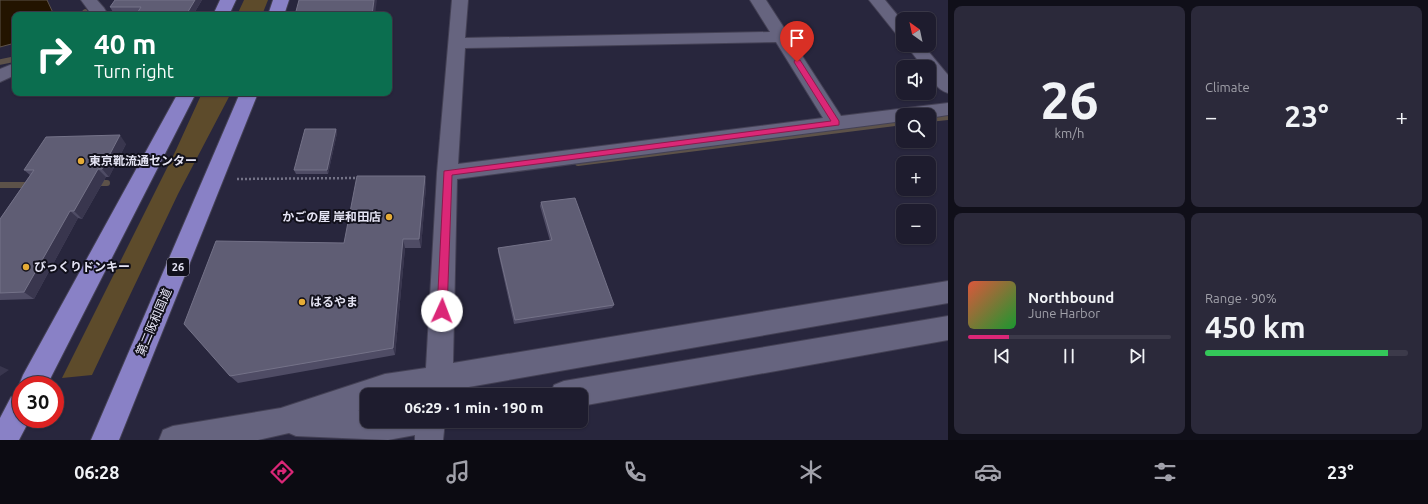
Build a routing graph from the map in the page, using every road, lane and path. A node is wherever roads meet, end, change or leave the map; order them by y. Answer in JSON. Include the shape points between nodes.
{"nodes":[{"id":1,"x":89,"y":0,"type":"edge"},
{"id":2,"x":228,"y":0,"type":"edge"},
{"id":3,"x":281,"y":0,"type":"edge"},
{"id":4,"x":460,"y":0,"type":"edge"},
{"id":5,"x":758,"y":0,"type":"edge"},
{"id":6,"x":877,"y":0,"type":"edge"},
{"id":7,"x":99,"y":12,"type":"edge"},
{"id":8,"x":222,"y":12,"type":"edge"},
{"id":9,"x":277,"y":12,"type":"edge"},
{"id":10,"x":896,"y":23,"type":"edge"},
{"id":11,"x":782,"y":37,"type":"junction"},
{"id":12,"x":457,"y":43,"type":"junction"},
{"id":13,"x":920,"y":52,"type":"edge"},
{"id":14,"x":12,"y":70,"type":"edge"},
{"id":15,"x":0,"y":76,"type":"edge"},
{"id":16,"x":948,"y":87,"type":"edge"},
{"id":17,"x":185,"y":96,"type":"edge"},
{"id":18,"x":248,"y":96,"type":"edge"},
{"id":19,"x":948,"y":109,"type":"edge"},
{"id":20,"x":836,"y":123,"type":"junction"},
{"id":21,"x":447,"y":173,"type":"junction"},
{"id":22,"x":362,"y":178,"type":"edge"},
{"id":23,"x":237,"y":179,"type":"dead end"},
{"id":24,"x":948,"y":292,"type":"edge"},
{"id":25,"x":948,"y":328,"type":"edge"},
{"id":26,"x":38,"y":376,"type":"edge"},
{"id":27,"x":439,"y":378,"type":"junction"},
{"id":28,"x":588,"y":391,"type":"edge"},
{"id":29,"x":281,"y":422,"type":"junction"},
{"id":30,"x":12,"y":424,"type":"edge"},
{"id":31,"x":360,"y":425,"type":"edge"},
{"id":32,"x":430,"y":428,"type":"edge"},
{"id":33,"x":4,"y":440,"type":"edge"},
{"id":34,"x":106,"y":440,"type":"edge"},
{"id":35,"x":173,"y":440,"type":"edge"},
{"id":36,"x":429,"y":440,"type":"edge"}],
"edges":[{"from":1,"to":7,"type":"street"},
{"from":2,"to":8,"type":"highway"},
{"from":3,"to":9,"type":"highway"},
{"from":4,"to":12,"type":"street"},
{"from":5,"to":11,"type":"street"},
{"from":6,"to":10,"type":"street"},
{"from":11,"to":12,"type":"street"},
{"from":11,"to":20,"type":"street"},
{"from":12,"to":21,"type":"street"},
{"from":13,"to":16,"type":"street"},
{"from":14,"to":15,"type":"street"},
{"from":17,"to":26,"type":"highway"},
{"from":18,"to":34,"type":"highway","name":"第二阪和国道","number":"26"},
{"from":19,"to":20,"type":"street"},
{"from":20,"to":21,"type":"street"},
{"from":21,"to":27,"type":"street"},
{"from":22,"to":23,"type":"path"},
{"from":24,"to":27,"type":"street"},
{"from":25,"to":28,"type":"street"},
{"from":27,"to":29,"type":"street","via":[[385,388]]},
{"from":29,"to":31,"type":"street"},
{"from":29,"to":35,"type":"street"},
{"from":30,"to":33,"type":"highway"},
{"from":32,"to":36,"type":"street"}]}
